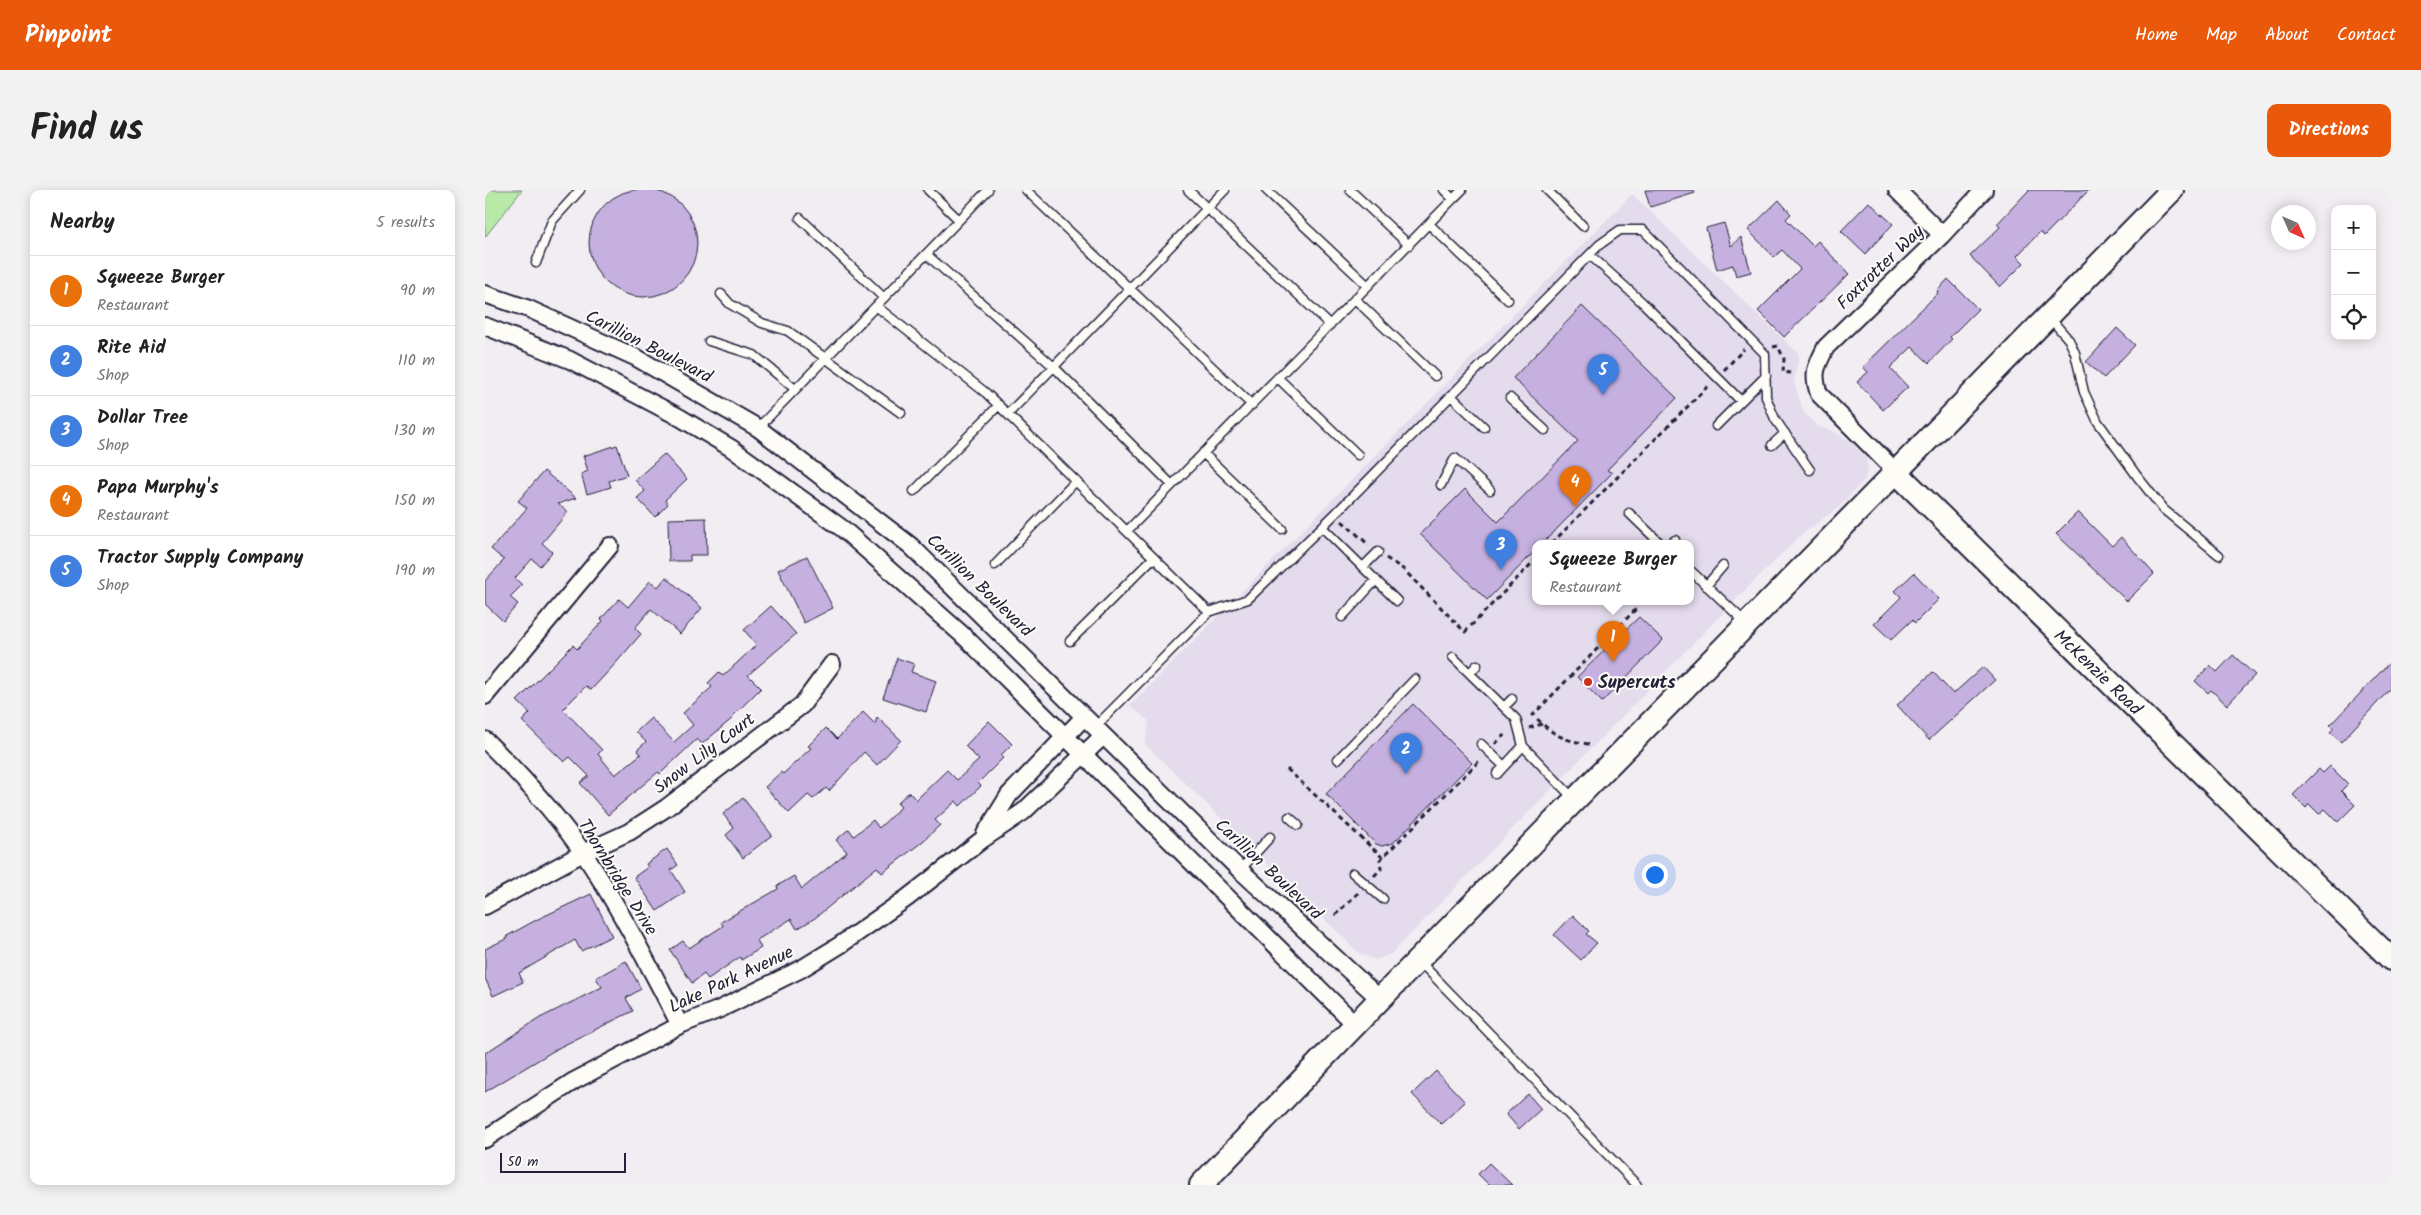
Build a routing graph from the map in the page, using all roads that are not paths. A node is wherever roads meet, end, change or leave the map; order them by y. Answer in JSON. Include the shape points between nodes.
{"nodes":[{"id":1,"x":580,"y":190,"type":"edge"},
{"id":2,"x":928,"y":190,"type":"edge"},
{"id":3,"x":988,"y":190,"type":"edge"},
{"id":4,"x":1026,"y":190,"type":"edge"},
{"id":5,"x":1188,"y":190,"type":"edge"},
{"id":6,"x":1225,"y":190,"type":"edge"},
{"id":7,"x":1267,"y":190,"type":"edge"},
{"id":8,"x":1350,"y":190,"type":"edge"},
{"id":9,"x":1444,"y":190,"type":"edge"},
{"id":10,"x":1462,"y":190,"type":"edge"},
{"id":11,"x":1547,"y":190,"type":"edge"},
{"id":12,"x":1897,"y":190,"type":"edge"},
{"id":13,"x":1984,"y":190,"type":"edge"},
{"id":14,"x":2172,"y":190,"type":"edge"},
{"id":15,"x":1453,"y":199,"type":"junction"},
{"id":16,"x":1208,"y":209,"type":"junction"},
{"id":17,"x":800,"y":218,"type":"dead end"},
{"id":18,"x":959,"y":220,"type":"junction"},
{"id":19,"x":1429,"y":224,"type":"junction"},
{"id":20,"x":1583,"y":226,"type":"dead end"},
{"id":21,"x":1942,"y":235,"type":"junction"},
{"id":22,"x":1409,"y":245,"type":"junction"},
{"id":23,"x":926,"y":254,"type":"junction"},
{"id":24,"x":1590,"y":255,"type":"junction"},
{"id":25,"x":536,"y":262,"type":"dead end"},
{"id":26,"x":1368,"y":286,"type":"junction"},
{"id":27,"x":1131,"y":289,"type":"junction"},
{"id":28,"x":485,"y":294,"type":"edge"},
{"id":29,"x":721,"y":294,"type":"dead end"},
{"id":30,"x":884,"y":298,"type":"junction"},
{"id":31,"x":1355,"y":299,"type":"junction"},
{"id":32,"x":1508,"y":300,"type":"dead end"},
{"id":33,"x":876,"y":306,"type":"junction"},
{"id":34,"x":2048,"y":317,"type":"junction"},
{"id":35,"x":1330,"y":325,"type":"junction"},
{"id":36,"x":485,"y":326,"type":"edge"},
{"id":37,"x":709,"y":341,"type":"dead end"},
{"id":38,"x":826,"y":358,"type":"junction"},
{"id":39,"x":1054,"y":367,"type":"junction"},
{"id":40,"x":1435,"y":376,"type":"dead end"},
{"id":41,"x":1766,"y":376,"type":"junction"},
{"id":42,"x":1278,"y":378,"type":"junction"},
{"id":43,"x":1814,"y":378,"type":"joint"},
{"id":44,"x":795,"y":389,"type":"junction"},
{"id":45,"x":1451,"y":396,"type":"junction"},
{"id":46,"x":1510,"y":398,"type":"dead end"},
{"id":47,"x":1741,"y":401,"type":"junction"},
{"id":48,"x":999,"y":405,"type":"junction"},
{"id":49,"x":1252,"y":405,"type":"junction"},
{"id":50,"x":901,"y":414,"type":"dead end"},
{"id":51,"x":1008,"y":414,"type":"junction"},
{"id":52,"x":1716,"y":426,"type":"dead end"},
{"id":53,"x":1484,"y":427,"type":"dead end"},
{"id":54,"x":758,"y":428,"type":"junction"},
{"id":55,"x":1545,"y":430,"type":"dead end"},
{"id":56,"x":1785,"y":433,"type":"junction"},
{"id":57,"x":1772,"y":445,"type":"dead end"},
{"id":58,"x":1203,"y":453,"type":"junction"},
{"id":59,"x":1358,"y":455,"type":"dead end"},
{"id":60,"x":1810,"y":470,"type":"dead end"},
{"id":61,"x":1897,"y":472,"type":"junction"},
{"id":62,"x":1076,"y":481,"type":"junction"},
{"id":63,"x":1172,"y":485,"type":"junction"},
{"id":64,"x":1441,"y":485,"type":"dead end"},
{"id":65,"x":914,"y":490,"type":"dead end"},
{"id":66,"x":1490,"y":490,"type":"dead end"},
{"id":67,"x":1629,"y":513,"type":"dead end"},
{"id":68,"x":1323,"y":527,"type":"junction"},
{"id":69,"x":1282,"y":529,"type":"dead end"},
{"id":70,"x":1127,"y":532,"type":"junction"},
{"id":71,"x":1658,"y":540,"type":"edge"},
{"id":72,"x":610,"y":546,"type":"dead end"},
{"id":73,"x":1378,"y":552,"type":"road end"},
{"id":74,"x":2219,"y":555,"type":"dead end"},
{"id":75,"x":1153,"y":558,"type":"junction"},
{"id":76,"x":995,"y":565,"type":"dead end"},
{"id":77,"x":1723,"y":566,"type":"dead end"},
{"id":78,"x":1363,"y":567,"type":"junction"},
{"id":79,"x":1694,"y":574,"type":"edge"},
{"id":80,"x":1376,"y":580,"type":"junction"},
{"id":81,"x":1706,"y":586,"type":"junction"},
{"id":82,"x":1397,"y":601,"type":"dead end"},
{"id":83,"x":1209,"y":612,"type":"junction"},
{"id":84,"x":1342,"y":617,"type":"dead end"},
{"id":85,"x":1747,"y":624,"type":"junction"},
{"id":86,"x":1071,"y":640,"type":"dead end"},
{"id":87,"x":1453,"y":657,"type":"dead end"},
{"id":88,"x":832,"y":664,"type":"dead end"},
{"id":89,"x":1477,"y":665,"type":"dead end"},
{"id":90,"x":1469,"y":673,"type":"junction"},
{"id":91,"x":1415,"y":679,"type":"dead end"},
{"id":92,"x":485,"y":696,"type":"edge"},
{"id":93,"x":1512,"y":699,"type":"dead end"},
{"id":94,"x":1504,"y":707,"type":"junction"},
{"id":95,"x":1094,"y":727,"type":"junction"},
{"id":96,"x":1066,"y":736,"type":"junction"},
{"id":97,"x":485,"y":740,"type":"edge"},
{"id":98,"x":1481,"y":744,"type":"dead end"},
{"id":99,"x":1523,"y":746,"type":"junction"},
{"id":100,"x":1084,"y":754,"type":"junction"},
{"id":101,"x":1338,"y":759,"type":"dead end"},
{"id":102,"x":1504,"y":766,"type":"junction"},
{"id":103,"x":1497,"y":774,"type":"dead end"},
{"id":104,"x":1575,"y":800,"type":"junction"},
{"id":105,"x":1289,"y":817,"type":"dead end"},
{"id":106,"x":1298,"y":825,"type":"dead end"},
{"id":107,"x":1270,"y":837,"type":"dead end"},
{"id":108,"x":983,"y":838,"type":"junction"},
{"id":109,"x":583,"y":853,"type":"junction"},
{"id":110,"x":1240,"y":870,"type":"junction"},
{"id":111,"x":1353,"y":873,"type":"dead end"},
{"id":112,"x":1383,"y":899,"type":"dead end"},
{"id":113,"x":485,"y":906,"type":"edge"},
{"id":114,"x":2391,"y":959,"type":"edge"},
{"id":115,"x":1418,"y":960,"type":"junction"},
{"id":116,"x":1380,"y":999,"type":"junction"},
{"id":117,"x":680,"y":1025,"type":"junction"},
{"id":118,"x":1356,"y":1025,"type":"junction"},
{"id":119,"x":485,"y":1139,"type":"edge"},
{"id":120,"x":1201,"y":1185,"type":"edge"},
{"id":121,"x":1637,"y":1185,"type":"edge"}],
"edges":[{"from":1,"to":25,"type":"lane","via":[[552,221]]},
{"from":2,"to":18,"type":"lane"},
{"from":3,"to":18,"type":"lane"},
{"from":4,"to":27,"type":"lane"},
{"from":5,"to":16,"type":"lane"},
{"from":6,"to":16,"type":"lane"},
{"from":7,"to":26,"type":"lane"},
{"from":8,"to":22,"type":"lane"},
{"from":9,"to":15,"type":"lane"},
{"from":10,"to":15,"type":"lane"},
{"from":11,"to":20,"type":"lane"},
{"from":12,"to":21,"type":"street"},
{"from":13,"to":21,"type":"street","name":"Foxtrotter Way"},
{"from":14,"to":34,"type":"main road"},
{"from":15,"to":19,"type":"lane"},
{"from":16,"to":27,"type":"lane"},
{"from":16,"to":35,"type":"lane"},
{"from":17,"to":30,"type":"lane"},
{"from":18,"to":23,"type":"lane"},
{"from":19,"to":22,"type":"lane"},
{"from":19,"to":32,"type":"lane"},
{"from":21,"to":43,"type":"street","name":"Foxtrotter Way","via":[[1826,347]]},
{"from":22,"to":26,"type":"lane"},
{"from":23,"to":30,"type":"lane"},
{"from":23,"to":39,"type":"lane"},
{"from":24,"to":41,"type":"lane","via":[[1620,230],[1643,230],[1763,351]]},
{"from":24,"to":45,"type":"lane"},
{"from":24,"to":47,"type":"lane"},
{"from":26,"to":31,"type":"lane"},
{"from":27,"to":39,"type":"lane"},
{"from":27,"to":49,"type":"lane"},
{"from":28,"to":54,"type":"street","name":"Carillion Boulevard","via":[[529,309],[637,358]]},
{"from":29,"to":38,"type":"lane","via":[[762,323],[788,331]]},
{"from":30,"to":33,"type":"lane"},
{"from":31,"to":35,"type":"lane"},
{"from":31,"to":40,"type":"lane"},
{"from":33,"to":38,"type":"lane"},
{"from":33,"to":48,"type":"lane"},
{"from":34,"to":61,"type":"main road"},
{"from":34,"to":74,"type":"lane","via":[[2069,340],[2075,352],[2083,392],[2098,422],[2163,509]]},
{"from":35,"to":42,"type":"lane"},
{"from":36,"to":96,"type":"street","via":[[570,360],[731,448],[843,529],[888,566]]},
{"from":37,"to":44,"type":"lane","via":[[754,355]]},
{"from":38,"to":44,"type":"lane"},
{"from":38,"to":50,"type":"lane"},
{"from":39,"to":51,"type":"lane"},
{"from":39,"to":63,"type":"lane"},
{"from":41,"to":47,"type":"lane"},
{"from":41,"to":56,"type":"lane","via":[[1766,397]]},
{"from":42,"to":49,"type":"lane"},
{"from":42,"to":59,"type":"lane"},
{"from":43,"to":61,"type":"street","name":"McKenzie Road","via":[[1819,394]]},
{"from":44,"to":54,"type":"lane"},
{"from":45,"to":53,"type":"lane"},
{"from":45,"to":68,"type":"lane"},
{"from":46,"to":55,"type":"lane"},
{"from":47,"to":52,"type":"lane"},
{"from":48,"to":51,"type":"lane"},
{"from":48,"to":65,"type":"lane"},
{"from":49,"to":58,"type":"lane"},
{"from":51,"to":62,"type":"lane"},
{"from":54,"to":95,"type":"street","name":"Carillion Boulevard","via":[[911,546]]},
{"from":56,"to":57,"type":"lane"},
{"from":56,"to":60,"type":"lane"},
{"from":58,"to":63,"type":"lane"},
{"from":58,"to":69,"type":"lane"},
{"from":61,"to":85,"type":"main road"},
{"from":61,"to":114,"type":"main road","name":"McKenzie Road"},
{"from":62,"to":70,"type":"lane"},
{"from":62,"to":76,"type":"lane"},
{"from":63,"to":70,"type":"lane"},
{"from":64,"to":66,"type":"lane","via":[[1455,458]]},
{"from":67,"to":71,"type":"lane"},
{"from":68,"to":78,"type":"lane"},
{"from":68,"to":83,"type":"lane","via":[[1248,599]]},
{"from":70,"to":75,"type":"lane"},
{"from":72,"to":92,"type":"street"},
{"from":73,"to":78,"type":"lane"},
{"from":75,"to":83,"type":"lane"},
{"from":75,"to":86,"type":"lane"},
{"from":77,"to":81,"type":"lane"},
{"from":78,"to":80,"type":"lane"},
{"from":79,"to":81,"type":"lane"},
{"from":80,"to":82,"type":"lane"},
{"from":80,"to":84,"type":"lane"},
{"from":81,"to":85,"type":"lane"},
{"from":83,"to":95,"type":"lane"},
{"from":85,"to":104,"type":"main road"},
{"from":87,"to":90,"type":"lane"},
{"from":88,"to":109,"type":"street","name":"Snow Lily Court","via":[[802,705],[720,769],[629,832]]},
{"from":89,"to":90,"type":"lane"},
{"from":90,"to":94,"type":"lane"},
{"from":91,"to":101,"type":"lane"},
{"from":93,"to":94,"type":"lane"},
{"from":94,"to":99,"type":"lane","via":[[1516,719]]},
{"from":95,"to":96,"type":"street","name":"Lake Park Avenue"},
{"from":95,"to":100,"type":"street","name":"Lake Park Avenue"},
{"from":95,"to":110,"type":"street","name":"Carillion Boulevard"},
{"from":96,"to":100,"type":"street"},
{"from":96,"to":108,"type":"street","name":"Lake Park Avenue","via":[[1009,795]]},
{"from":97,"to":109,"type":"street","name":"Thornbridge Drive","via":[[532,788]]},
{"from":98,"to":102,"type":"lane"},
{"from":99,"to":102,"type":"lane"},
{"from":99,"to":104,"type":"lane"},
{"from":100,"to":108,"type":"street","name":"Lake Park Avenue","via":[[1023,812]]},
{"from":100,"to":118,"type":"street"},
{"from":102,"to":103,"type":"lane"},
{"from":104,"to":115,"type":"main road"},
{"from":105,"to":106,"type":"lane"},
{"from":107,"to":110,"type":"lane"},
{"from":108,"to":117,"type":"street","name":"Lake Park Avenue","via":[[841,945],[801,969]]},
{"from":109,"to":113,"type":"street","name":"Snow Lily Court"},
{"from":109,"to":117,"type":"street","name":"Thornbridge Drive","via":[[622,915]]},
{"from":110,"to":116,"type":"street","name":"Carillion Boulevard"},
{"from":111,"to":112,"type":"lane"},
{"from":115,"to":116,"type":"main road"},
{"from":115,"to":121,"type":"lane"},
{"from":116,"to":118,"type":"main road"},
{"from":117,"to":119,"type":"street","name":"Lake Park Avenue","via":[[574,1081]]},
{"from":118,"to":120,"type":"main road"}]}
